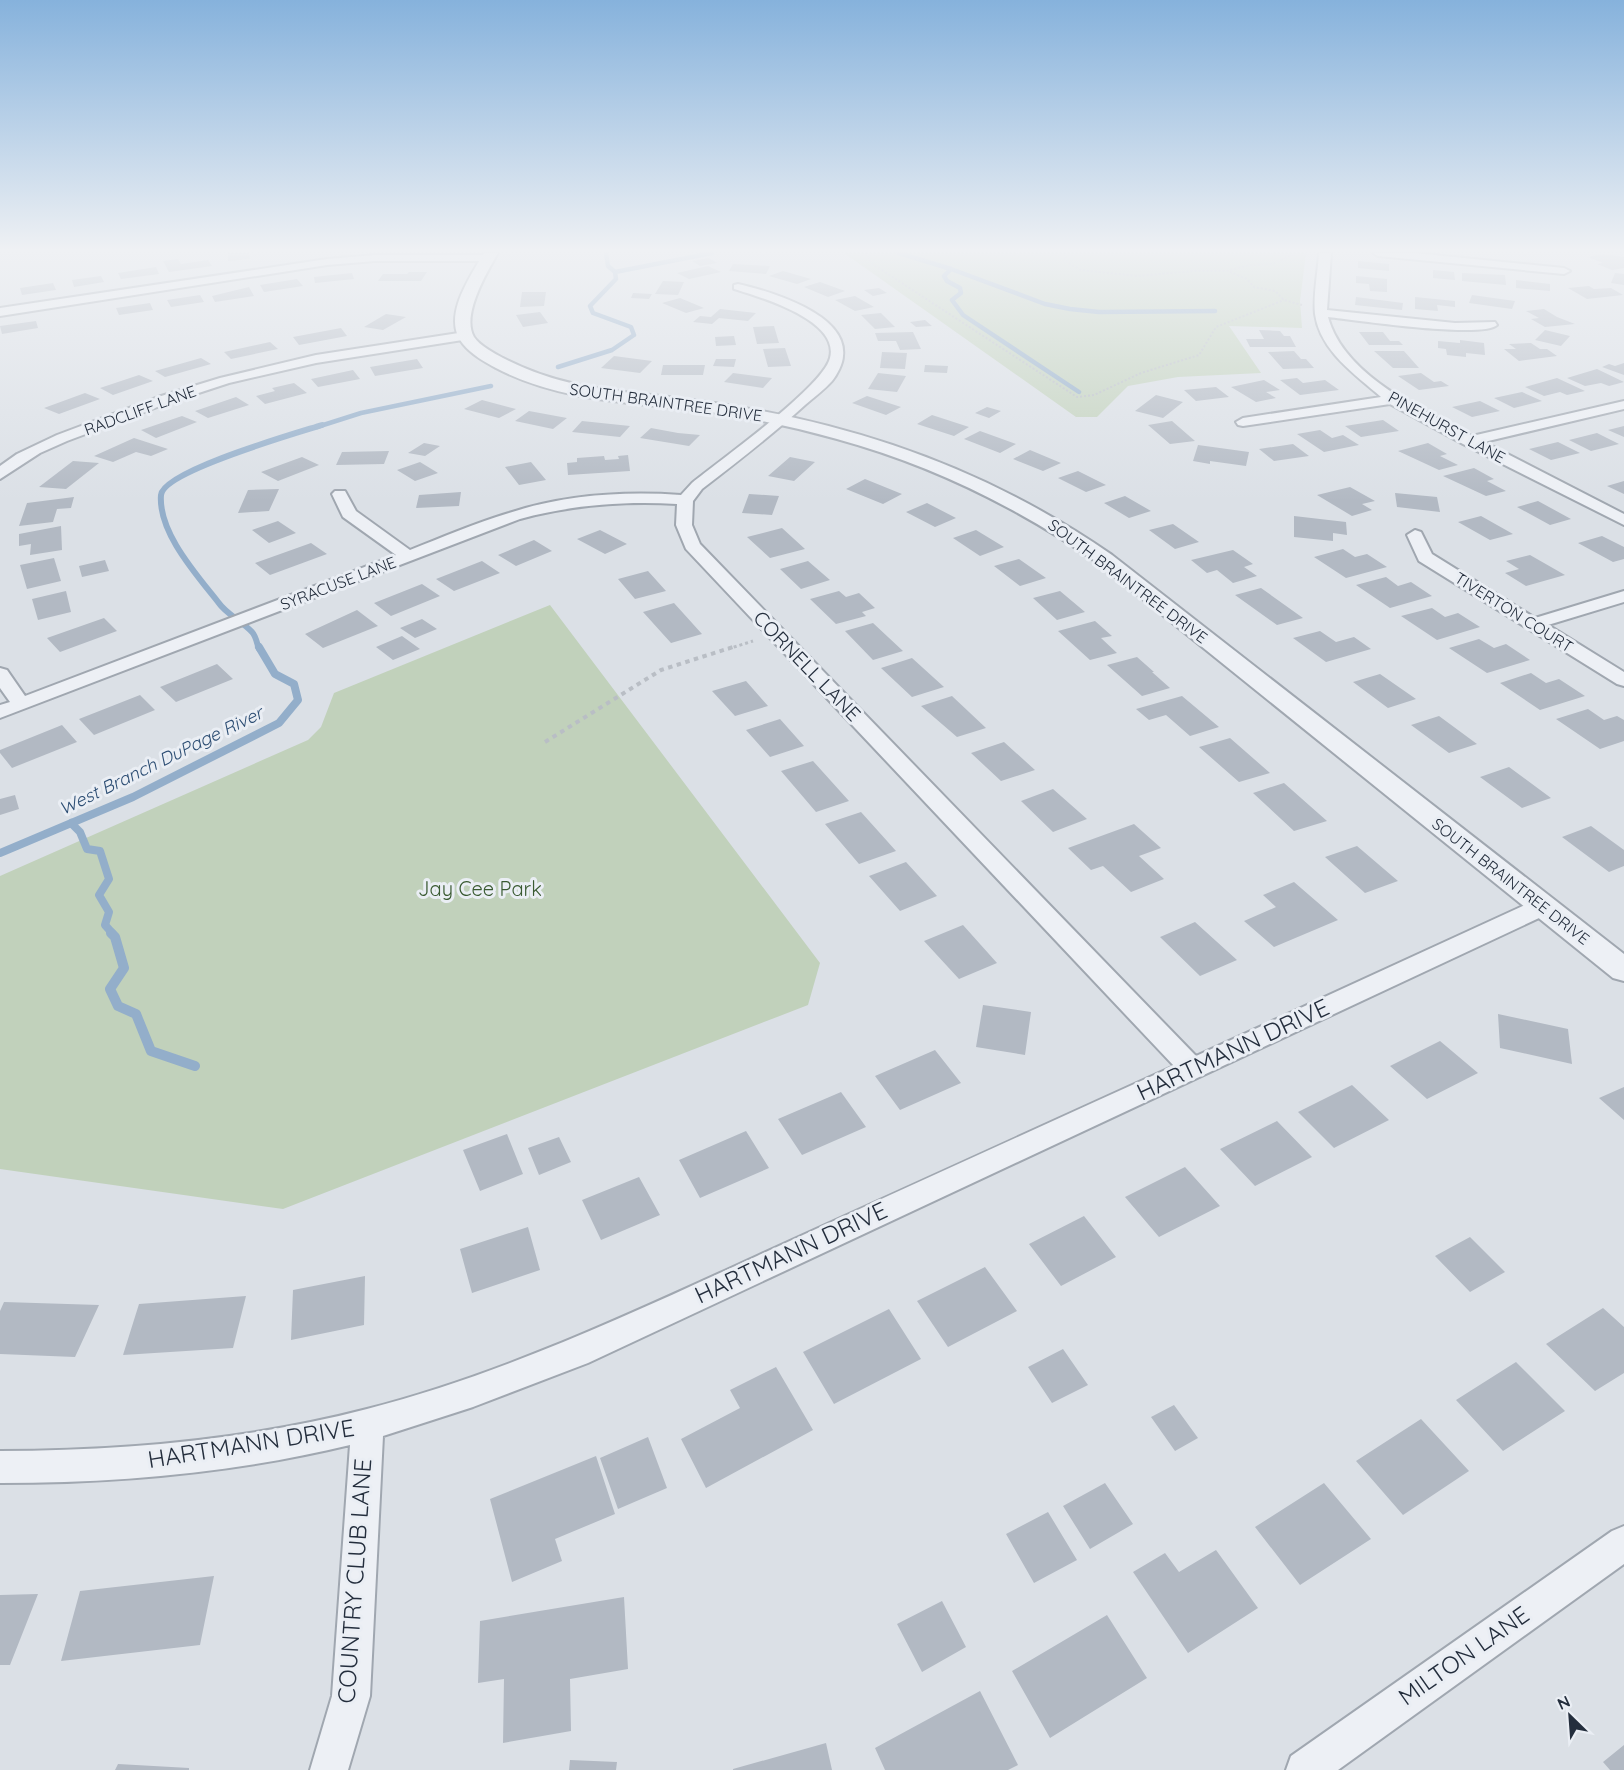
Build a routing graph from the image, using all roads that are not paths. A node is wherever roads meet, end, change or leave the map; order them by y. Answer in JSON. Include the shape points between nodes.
{"nodes":[{"id":1,"x":465,"y":336,"type":"joint"},
{"id":2,"x":831,"y":336,"type":"edge"},
{"id":3,"x":1329,"y":336,"type":"edge"},
{"id":4,"x":1392,"y":400,"type":"junction"},
{"id":5,"x":1624,"y":405,"type":"edge"},
{"id":6,"x":780,"y":420,"type":"junction"},
{"id":7,"x":1243,"y":422,"type":"dead end"},
{"id":8,"x":1468,"y":441,"type":"junction"},
{"id":9,"x":3,"y":467,"type":"edge"},
{"id":10,"x":340,"y":494,"type":"dead end"},
{"id":11,"x":685,"y":500,"type":"junction"},
{"id":12,"x":1624,"y":520,"type":"edge"},
{"id":13,"x":1414,"y":535,"type":"dead end"},
{"id":14,"x":408,"y":556,"type":"junction"},
{"id":15,"x":1624,"y":596,"type":"edge"},
{"id":16,"x":1533,"y":624,"type":"junction"},
{"id":17,"x":0,"y":674,"type":"edge"},
{"id":18,"x":1624,"y":680,"type":"edge"},
{"id":19,"x":21,"y":705,"type":"junction"},
{"id":20,"x":0,"y":712,"type":"edge"},
{"id":21,"x":1544,"y":906,"type":"junction"},
{"id":22,"x":1624,"y":970,"type":"edge"},
{"id":23,"x":1192,"y":1068,"type":"junction"},
{"id":24,"x":367,"y":1425,"type":"junction"},
{"id":25,"x":0,"y":1467,"type":"edge"},
{"id":26,"x":1624,"y":1543,"type":"edge"},
{"id":27,"x":329,"y":1770,"type":"edge"},
{"id":28,"x":1305,"y":1770,"type":"edge"}],
"edges":[{"from":1,"to":6,"type":"street","name":"SOUTH BRAINTREE DRIVE","via":[[499,364],[549,384]]},
{"from":1,"to":9,"type":"street","name":"RADCLIFF LANE","via":[[269,369],[228,380],[106,421]]},
{"from":2,"to":6,"type":"street","via":[[837,358],[827,378]]},
{"from":3,"to":4,"type":"street","name":"PINEHURST LANE","via":[[1340,354]]},
{"from":4,"to":7,"type":"street"},
{"from":4,"to":8,"type":"street","name":"PINEHURST LANE"},
{"from":5,"to":8,"type":"street"},
{"from":6,"to":11,"type":"street"},
{"from":6,"to":21,"type":"street","name":"SOUTH BRAINTREE DRIVE","via":[[861,440],[938,466],[1017,503],[1070,534]]},
{"from":8,"to":12,"type":"street","name":"PINEHURST LANE"},
{"from":10,"to":14,"type":"street","via":[[348,514]]},
{"from":11,"to":14,"type":"street","name":"SYRACUSE LANE","via":[[631,497],[550,506]]},
{"from":11,"to":23,"type":"street","name":"CORNELL LANE","via":[[684,525],[692,546]]},
{"from":13,"to":16,"type":"street","name":"TIVERTON COURT","via":[[1425,556]]},
{"from":14,"to":19,"type":"street","name":"SYRACUSE LANE"},
{"from":15,"to":16,"type":"street"},
{"from":16,"to":18,"type":"street","name":"TIVERTON COURT"},
{"from":17,"to":19,"type":"street"},
{"from":19,"to":20,"type":"street","name":"SYRACUSE LANE"},
{"from":21,"to":22,"type":"street","name":"SOUTH BRAINTREE DRIVE"},
{"from":21,"to":23,"type":"street","name":"HARTMANN DRIVE"},
{"from":23,"to":24,"type":"street","name":"HARTMANN DRIVE","via":[[577,1353]]},
{"from":24,"to":25,"type":"street","name":"HARTMANN DRIVE","via":[[288,1443],[190,1457],[115,1465]]},
{"from":24,"to":27,"type":"street","name":"COUNTRY CLUB LANE","via":[[351,1696]]},
{"from":26,"to":28,"type":"street","name":"MILTON LANE"}]}
